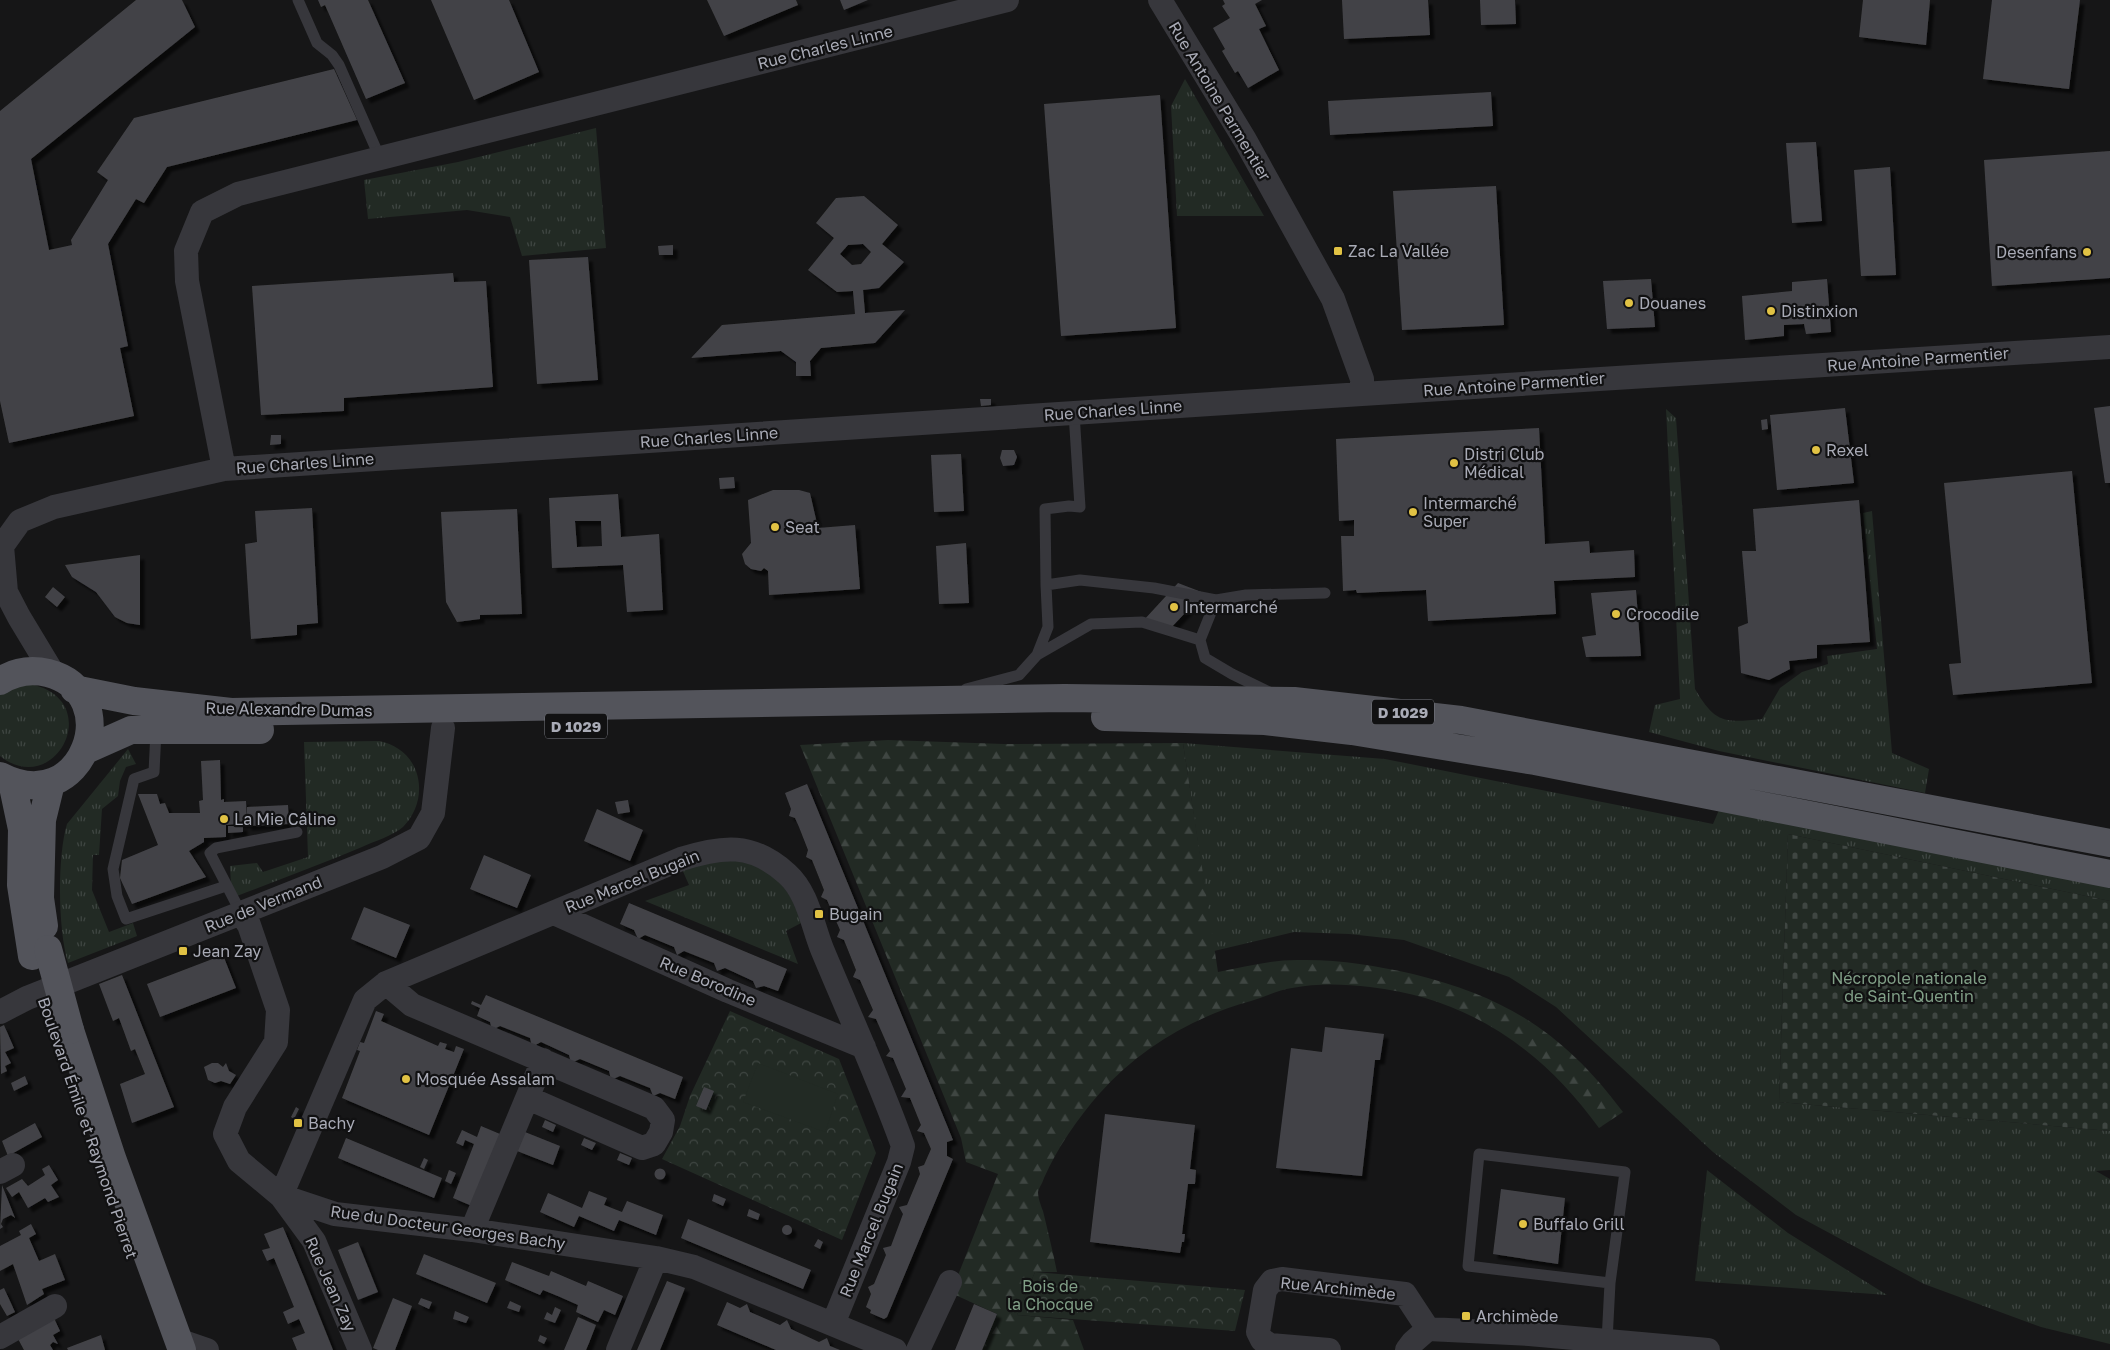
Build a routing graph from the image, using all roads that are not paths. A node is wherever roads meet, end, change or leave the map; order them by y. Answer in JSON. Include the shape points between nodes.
{"nodes":[{"id":1,"x":298,"y":0,"type":"edge"},
{"id":2,"x":1007,"y":0,"type":"edge"},
{"id":3,"x":1160,"y":0,"type":"edge"},
{"id":4,"x":380,"y":158,"type":"junction"},
{"id":5,"x":2110,"y":348,"type":"edge"},
{"id":6,"x":1362,"y":394,"type":"junction"},
{"id":7,"x":1074,"y":413,"type":"junction"},
{"id":8,"x":224,"y":469,"type":"junction"},
{"id":9,"x":1,"y":548,"type":"edge"},
{"id":10,"x":1046,"y":585,"type":"junction"},
{"id":11,"x":1325,"y":593,"type":"dead end"},
{"id":12,"x":1216,"y":600,"type":"junction"},
{"id":13,"x":1200,"y":640,"type":"junction"},
{"id":14,"x":1037,"y":655,"type":"junction"},
{"id":15,"x":0,"y":677,"type":"edge"},
{"id":16,"x":64,"y":682,"type":"junction"},
{"id":17,"x":894,"y":701,"type":"junction"},
{"id":18,"x":1294,"y":702,"type":"junction"},
{"id":19,"x":444,"y":718,"type":"junction"},
{"id":20,"x":156,"y":730,"type":"junction"},
{"id":21,"x":86,"y":750,"type":"junction"},
{"id":22,"x":6,"y":779,"type":"edge"},
{"id":23,"x":51,"y":783,"type":"junction"},
{"id":24,"x":297,"y":832,"type":"dead end"},
{"id":25,"x":2110,"y":843,"type":"edge"},
{"id":26,"x":2110,"y":874,"type":"edge"},
{"id":27,"x":226,"y":886,"type":"junction"},
{"id":28,"x":242,"y":913,"type":"junction"},
{"id":29,"x":554,"y":913,"type":"junction"},
{"id":30,"x":40,"y":953,"type":"junction"},
{"id":31,"x":386,"y":983,"type":"junction"},
{"id":32,"x":0,"y":1012,"type":"edge"},
{"id":33,"x":864,"y":1047,"type":"junction"},
{"id":34,"x":543,"y":1060,"type":"junction"},
{"id":35,"x":528,"y":1098,"type":"junction"},
{"id":36,"x":281,"y":1196,"type":"junction"},
{"id":37,"x":472,"y":1230,"type":"junction"},
{"id":38,"x":656,"y":1258,"type":"junction"},
{"id":39,"x":950,"y":1282,"type":"dead end"},
{"id":40,"x":1610,"y":1283,"type":"junction"},
{"id":41,"x":55,"y":1306,"type":"dead end"},
{"id":42,"x":833,"y":1324,"type":"junction"},
{"id":43,"x":1428,"y":1329,"type":"junction"},
{"id":44,"x":0,"y":1337,"type":"edge"},
{"id":45,"x":1607,"y":1341,"type":"junction"},
{"id":46,"x":176,"y":1347,"type":"edge"},
{"id":47,"x":1270,"y":1347,"type":"edge"},
{"id":48,"x":207,"y":1350,"type":"edge"},
{"id":49,"x":360,"y":1350,"type":"edge"},
{"id":50,"x":618,"y":1350,"type":"edge"},
{"id":51,"x":895,"y":1350,"type":"edge"},
{"id":52,"x":918,"y":1350,"type":"edge"},
{"id":53,"x":1329,"y":1350,"type":"edge"},
{"id":54,"x":1407,"y":1350,"type":"edge"},
{"id":55,"x":1708,"y":1350,"type":"edge"}],
"edges":[{"from":1,"to":4,"type":"lane","via":[[317,43],[339,64]]},
{"from":2,"to":4,"type":"street","name":"Rue Charles Linne"},
{"from":3,"to":6,"type":"street","name":"Rue Antoine Parmentier","via":[[1245,140],[1333,299],[1362,380]]},
{"from":4,"to":8,"type":"street","name":"Rue Charles Linne","via":[[238,194],[202,212],[186,251],[187,281]]},
{"from":5,"to":6,"type":"street","name":"Rue Antoine Parmentier"},
{"from":6,"to":7,"type":"street","name":"Rue Charles Linne"},
{"from":7,"to":8,"type":"street","name":"Rue Charles Linne"},
{"from":7,"to":10,"type":"lane","via":[[1080,508],[1045,509]]},
{"from":8,"to":9,"type":"street","via":[[54,507],[20,522]]},
{"from":9,"to":16,"type":"street","via":[[6,592],[19,617]]},
{"from":10,"to":12,"type":"lane","via":[[1080,580],[1154,588]]},
{"from":10,"to":14,"type":"lane","via":[[1048,627]]},
{"from":11,"to":12,"type":"lane","via":[[1246,595]]},
{"from":12,"to":13,"type":"lane"},
{"from":13,"to":14,"type":"lane","via":[[1142,622],[1091,624]]},
{"from":13,"to":18,"type":"lane","via":[[1205,658],[1254,686]]},
{"from":14,"to":17,"type":"lane","via":[[1019,675],[969,689],[908,690]]},
{"from":15,"to":16,"type":"main road","name":"Rue Alexandre Dumas","via":[[39,671]]},
{"from":16,"to":19,"type":"main road","name":"Rue Alexandre Dumas","via":[[134,701],[231,712]]},
{"from":16,"to":21,"type":"main road","via":[[84,702],[90,734]]},
{"from":17,"to":18,"type":"main road","number":"D 1029","via":[[1190,698]]},
{"from":17,"to":19,"type":"main road","number":"D 1029","via":[[685,705]]},
{"from":18,"to":25,"type":"main road","number":"D 1029","via":[[1461,720]]},
{"from":19,"to":20,"type":"main road","name":"Rue Alexandre Dumas"},
{"from":19,"to":26,"type":"main road","number":"D 1029","via":[[1062,717],[1265,721],[1352,731],[1535,761]]},
{"from":19,"to":28,"type":"street","name":"Rue de Vermand","via":[[433,813],[419,838],[382,857]]},
{"from":20,"to":21,"type":"main road","name":"Rue Alexandre Dumas","via":[[131,730]]},
{"from":20,"to":27,"type":"lane","via":[[154,772],[134,778],[112,869],[126,919]]},
{"from":21,"to":23,"type":"main road","via":[[78,764]]},
{"from":22,"to":23,"type":"main road","via":[[38,786]]},
{"from":22,"to":30,"type":"main road","name":"Boulevard Émile et Raymond Pierret","via":[[22,829],[21,885]]},
{"from":23,"to":30,"type":"main road","name":"Boulevard Émile et Raymond Pierret","via":[[42,820]]},
{"from":24,"to":27,"type":"lane","via":[[216,848],[210,853]]},
{"from":27,"to":28,"type":"lane"},
{"from":28,"to":32,"type":"street","name":"Rue de Vermand"},
{"from":28,"to":36,"type":"street","name":"Rue du Docteur Georges Bachy","via":[[278,1010],[276,1042],[235,1107],[225,1134],[239,1161]]},
{"from":29,"to":31,"type":"street","name":"Rue Marcel Bugain"},
{"from":29,"to":33,"type":"street","name":"Rue Borodine","via":[[728,991]]},
{"from":29,"to":33,"type":"street","name":"Rue Marcel Bugain","via":[[707,851],[724,848],[757,855],[788,874],[802,892]]},
{"from":30,"to":46,"type":"main road","name":"Boulevard Émile et Raymond Pierret","via":[[100,1171]]},
{"from":31,"to":34,"type":"street","via":[[412,1005]]},
{"from":31,"to":36,"type":"street","name":"Rue Marcel Bugain","via":[[365,1000],[361,1008]]},
{"from":33,"to":42,"type":"street","name":"Rue Marcel Bugain","via":[[902,1146],[899,1162]]},
{"from":34,"to":35,"type":"street"},
{"from":34,"to":35,"type":"street","via":[[654,1108],[663,1120],[661,1132],[654,1144],[642,1148]]},
{"from":35,"to":37,"type":"street"},
{"from":36,"to":37,"type":"street","name":"Rue du Docteur Georges Bachy","via":[[335,1214]]},
{"from":36,"to":49,"type":"street","name":"Rue Jean Zay","via":[[314,1240]]},
{"from":37,"to":38,"type":"street","name":"Rue du Docteur Georges Bachy"},
{"from":38,"to":42,"type":"street","name":"Rue du Docteur Georges Bachy","via":[[694,1267]]},
{"from":38,"to":50,"type":"street"},
{"from":39,"to":52,"type":"street"},
{"from":40,"to":40,"type":"lane","via":[[1625,1172],[1479,1154],[1468,1266]]},
{"from":40,"to":45,"type":"lane"},
{"from":41,"to":44,"type":"street"},
{"from":42,"to":51,"type":"street","name":"Rue du Docteur Georges Bachy"},
{"from":43,"to":45,"type":"street"},
{"from":43,"to":47,"type":"street","name":"Rue Archimède","via":[[1405,1294],[1282,1279],[1272,1281],[1265,1290],[1258,1332]]},
{"from":43,"to":54,"type":"street"},
{"from":45,"to":55,"type":"street"},
{"from":46,"to":48,"type":"street"},
{"from":47,"to":53,"type":"street","name":"Rue Archimède"}]}
